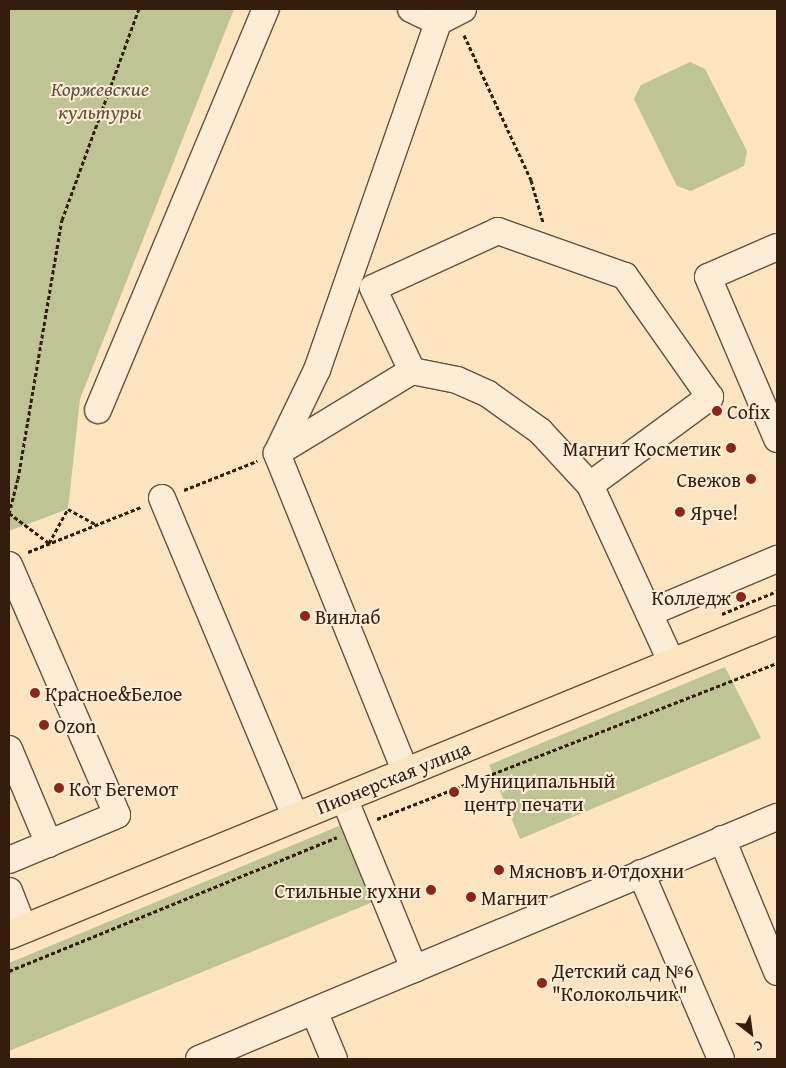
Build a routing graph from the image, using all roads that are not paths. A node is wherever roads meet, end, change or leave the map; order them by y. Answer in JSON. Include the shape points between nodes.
{"nodes":[{"id":1,"x":266,"y":9,"type":"edge"},
{"id":2,"x":411,"y":9,"type":"edge"},
{"id":3,"x":452,"y":15,"type":"edge"},
{"id":4,"x":777,"y":246,"type":"edge"},
{"id":5,"x":412,"y":371,"type":"junction"},
{"id":6,"x":98,"y":410,"type":"dead end"},
{"id":7,"x":777,"y":439,"type":"edge"},
{"id":8,"x":277,"y":453,"type":"junction"},
{"id":9,"x":590,"y":485,"type":"junction"},
{"id":10,"x":162,"y":498,"type":"dead end"},
{"id":11,"x":777,"y":559,"type":"edge"},
{"id":12,"x":12,"y":580,"type":"edge"},
{"id":13,"x":649,"y":613,"type":"junction"},
{"id":14,"x":777,"y":620,"type":"edge"},
{"id":15,"x":672,"y":663,"type":"junction"},
{"id":16,"x":9,"y":749,"type":"edge"},
{"id":17,"x":406,"y":773,"type":"junction"},
{"id":18,"x":344,"y":798,"type":"junction"},
{"id":19,"x":295,"y":816,"type":"junction"},
{"id":20,"x":777,"y":817,"type":"edge"},
{"id":21,"x":722,"y":839,"type":"junction"},
{"id":22,"x":49,"y":844,"type":"junction"},
{"id":23,"x":9,"y":860,"type":"edge"},
{"id":24,"x":640,"y":873,"type":"junction"},
{"id":25,"x":9,"y":891,"type":"edge"},
{"id":26,"x":17,"y":932,"type":"edge"},
{"id":27,"x":414,"y":968,"type":"junction"},
{"id":28,"x":777,"y":972,"type":"edge"},
{"id":29,"x":314,"y":1011,"type":"junction"},
{"id":30,"x":246,"y":1050,"type":"edge"},
{"id":31,"x":199,"y":1059,"type":"edge"},
{"id":32,"x":334,"y":1059,"type":"edge"},
{"id":33,"x":721,"y":1059,"type":"edge"}],
"edges":[{"from":1,"to":6,"type":"lane"},
{"from":2,"to":3,"type":"lane"},
{"from":3,"to":8,"type":"lane","via":[[317,370]]},
{"from":4,"to":7,"type":"lane","via":[[708,277]]},
{"from":5,"to":8,"type":"lane"},
{"from":5,"to":9,"type":"lane","via":[[457,380],[488,394],[540,431]]},
{"from":5,"to":9,"type":"lane","via":[[373,288],[498,231],[625,276],[710,397]]},
{"from":8,"to":17,"type":"lane"},
{"from":9,"to":13,"type":"lane"},
{"from":10,"to":19,"type":"lane"},
{"from":11,"to":13,"type":"lane"},
{"from":12,"to":22,"type":"lane","via":[[116,815]]},
{"from":13,"to":15,"type":"lane"},
{"from":14,"to":15,"type":"main road","name":"Пионерская улица"},
{"from":15,"to":17,"type":"main road","name":"Пионерская улица"},
{"from":16,"to":22,"type":"lane"},
{"from":17,"to":18,"type":"main road","name":"Пионерская улица"},
{"from":18,"to":19,"type":"main road","name":"Пионерская улица"},
{"from":18,"to":27,"type":"lane","via":[[356,829],[381,862]]},
{"from":19,"to":26,"type":"main road","name":"Пионерская улица"},
{"from":20,"to":21,"type":"lane"},
{"from":21,"to":24,"type":"lane"},
{"from":21,"to":28,"type":"lane"},
{"from":22,"to":23,"type":"lane"},
{"from":24,"to":27,"type":"lane"},
{"from":24,"to":33,"type":"lane"},
{"from":25,"to":26,"type":"lane"},
{"from":27,"to":29,"type":"lane"},
{"from":29,"to":30,"type":"lane"},
{"from":29,"to":32,"type":"lane"},
{"from":30,"to":31,"type":"lane"}]}
